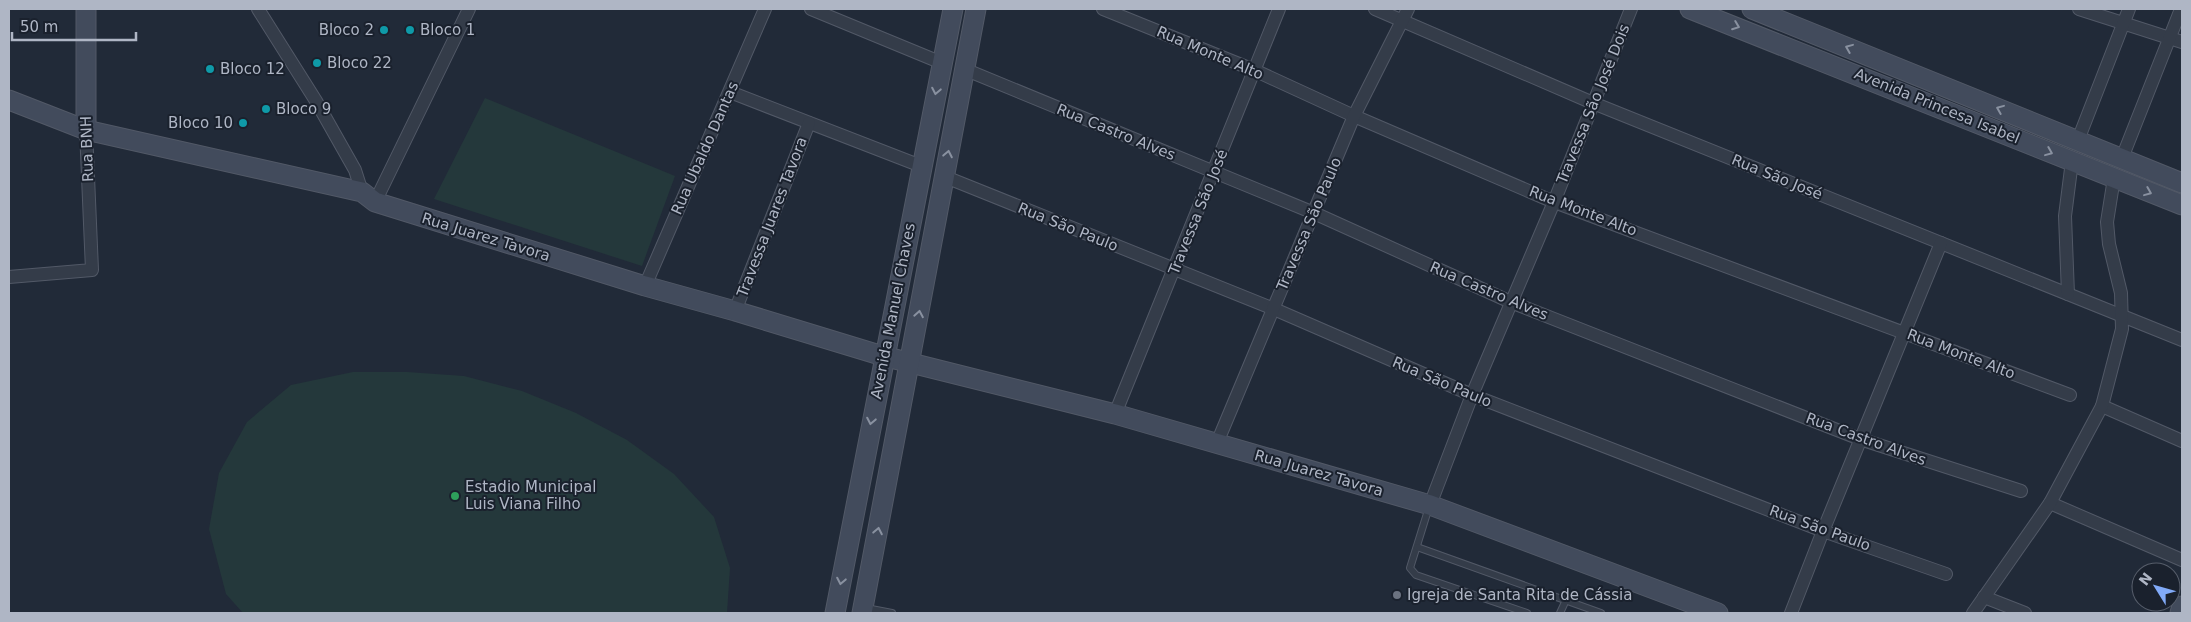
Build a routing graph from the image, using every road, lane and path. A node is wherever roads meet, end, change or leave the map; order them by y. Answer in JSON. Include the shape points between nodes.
{"nodes":[{"id":1,"x":86,"y":9,"type":"edge"},
{"id":2,"x":258,"y":9,"type":"edge"},
{"id":3,"x":469,"y":9,"type":"edge"},
{"id":4,"x":765,"y":9,"type":"edge"},
{"id":5,"x":811,"y":9,"type":"edge"},
{"id":6,"x":953,"y":9,"type":"edge"},
{"id":7,"x":976,"y":9,"type":"edge"},
{"id":8,"x":1103,"y":9,"type":"edge"},
{"id":9,"x":1279,"y":9,"type":"edge"},
{"id":10,"x":1375,"y":9,"type":"edge"},
{"id":11,"x":1631,"y":9,"type":"edge"},
{"id":12,"x":1690,"y":9,"type":"edge"},
{"id":13,"x":2079,"y":9,"type":"edge"},
{"id":14,"x":2129,"y":9,"type":"edge"},
{"id":15,"x":2181,"y":9,"type":"edge"},
{"id":16,"x":1764,"y":11,"type":"edge"},
{"id":17,"x":1404,"y":14,"type":"edge"},
{"id":18,"x":2129,"y":25,"type":"junction"},
{"id":19,"x":1762,"y":36,"type":"junction"},
{"id":20,"x":2171,"y":39,"type":"edge"},
{"id":21,"x":942,"y":63,"type":"junction"},
{"id":22,"x":964,"y":69,"type":"junction"},
{"id":23,"x":1254,"y":70,"type":"junction"},
{"id":24,"x":730,"y":92,"type":"junction"},
{"id":25,"x":9,"y":100,"type":"edge"},
{"id":26,"x":1593,"y":103,"type":"junction"},
{"id":27,"x":1354,"y":116,"type":"junction"},
{"id":28,"x":809,"y":123,"type":"junction"},
{"id":29,"x":86,"y":130,"type":"junction"},
{"id":30,"x":2084,"y":143,"type":"junction"},
{"id":31,"x":2117,"y":156,"type":"junction"},
{"id":32,"x":921,"y":166,"type":"junction"},
{"id":33,"x":2094,"y":170,"type":"junction"},
{"id":34,"x":1215,"y":172,"type":"junction"},
{"id":35,"x":943,"y":176,"type":"junction"},
{"id":36,"x":2182,"y":183,"type":"edge"},
{"id":37,"x":368,"y":197,"type":"junction"},
{"id":38,"x":1554,"y":202,"type":"junction"},
{"id":39,"x":2182,"y":205,"type":"edge"},
{"id":40,"x":1314,"y":213,"type":"junction"},
{"id":41,"x":1941,"y":243,"type":"junction"},
{"id":42,"x":1175,"y":270,"type":"junction"},
{"id":43,"x":9,"y":276,"type":"edge"},
{"id":44,"x":645,"y":286,"type":"junction"},
{"id":45,"x":2068,"y":294,"type":"junction"},
{"id":46,"x":1513,"y":303,"type":"junction"},
{"id":47,"x":1274,"y":309,"type":"junction"},
{"id":48,"x":736,"y":311,"type":"junction"},
{"id":49,"x":2116,"y":313,"type":"junction"},
{"id":50,"x":1904,"y":332,"type":"junction"},
{"id":51,"x":2182,"y":340,"type":"edge"},
{"id":52,"x":884,"y":356,"type":"junction"},
{"id":53,"x":910,"y":362,"type":"junction"},
{"id":54,"x":1472,"y":395,"type":"junction"},
{"id":55,"x":2070,"y":395,"type":"dead end"},
{"id":56,"x":2102,"y":406,"type":"junction"},
{"id":57,"x":1115,"y":414,"type":"junction"},
{"id":58,"x":1860,"y":439,"type":"junction"},
{"id":59,"x":2182,"y":440,"type":"edge"},
{"id":60,"x":1217,"y":443,"type":"junction"},
{"id":61,"x":2021,"y":491,"type":"dead end"},
{"id":62,"x":2050,"y":502,"type":"junction"},
{"id":63,"x":1430,"y":505,"type":"junction"},
{"id":64,"x":1823,"y":530,"type":"junction"},
{"id":65,"x":1416,"y":547,"type":"junction"},
{"id":66,"x":2182,"y":560,"type":"edge"},
{"id":67,"x":1946,"y":574,"type":"dead end"},
{"id":68,"x":1984,"y":597,"type":"junction"},
{"id":69,"x":1566,"y":600,"type":"junction"},
{"id":70,"x":2182,"y":606,"type":"edge"},
{"id":71,"x":863,"y":610,"type":"edge"},
{"id":72,"x":835,"y":613,"type":"edge"},
{"id":73,"x":892,"y":613,"type":"edge"},
{"id":74,"x":1527,"y":613,"type":"edge"},
{"id":75,"x":1560,"y":613,"type":"edge"},
{"id":76,"x":1601,"y":613,"type":"edge"},
{"id":77,"x":1718,"y":613,"type":"edge"},
{"id":78,"x":1791,"y":613,"type":"edge"},
{"id":79,"x":1972,"y":613,"type":"edge"},
{"id":80,"x":2026,"y":613,"type":"edge"},
{"id":81,"x":2180,"y":613,"type":"edge"}],
"edges":[{"from":1,"to":29,"type":"street","name":"Rua BNH"},
{"from":2,"to":37,"type":"street","via":[[316,101]]},
{"from":3,"to":37,"type":"street"},
{"from":4,"to":24,"type":"street","name":"Rua Ubaldo Dantas"},
{"from":5,"to":21,"type":"street"},
{"from":6,"to":21,"type":"street","name":"Avenida Manuel Chaves"},
{"from":7,"to":22,"type":"street","name":"Avenida Manuel Chaves"},
{"from":8,"to":23,"type":"street","name":"Rua Monte Alto"},
{"from":9,"to":23,"type":"street","name":"Travessa São José"},
{"from":10,"to":17,"type":"street","name":"Rua São José"},
{"from":11,"to":26,"type":"street","name":"Travessa São José Dois"},
{"from":12,"to":19,"type":"street","name":"Avenida Princesa Isabel","one_way":true},
{"from":13,"to":18,"type":"street"},
{"from":14,"to":18,"type":"street"},
{"from":15,"to":20,"type":"street"},
{"from":16,"to":19,"type":"street"},
{"from":30,"to":16,"type":"street","name":"Avenida Princesa Isabel","one_way":true},
{"from":17,"to":26,"type":"street","name":"Rua São José"},
{"from":17,"to":27,"type":"street","name":"Travessa São Paulo"},
{"from":18,"to":20,"type":"street"},
{"from":18,"to":30,"type":"street"},
{"from":19,"to":33,"type":"street","name":"Avenida Princesa Isabel","one_way":true},
{"from":20,"to":31,"type":"street"},
{"from":21,"to":32,"type":"street","name":"Avenida Manuel Chaves","one_way":true},
{"from":22,"to":34,"type":"street","name":"Rua Castro Alves"},
{"from":35,"to":22,"type":"street","name":"Avenida Manuel Chaves","one_way":true},
{"from":23,"to":27,"type":"street","name":"Rua Monte Alto"},
{"from":23,"to":34,"type":"street","name":"Travessa São José"},
{"from":24,"to":28,"type":"street"},
{"from":24,"to":44,"type":"street","name":"Rua Ubaldo Dantas"},
{"from":25,"to":29,"type":"street","name":"Rua Juarez Tavora"},
{"from":26,"to":38,"type":"street","name":"Travessa São José Dois"},
{"from":26,"to":41,"type":"street","name":"Rua São José"},
{"from":27,"to":38,"type":"street","name":"Rua Monte Alto"},
{"from":27,"to":40,"type":"street","name":"Travessa São Paulo"},
{"from":28,"to":32,"type":"street"},
{"from":28,"to":48,"type":"street","name":"Travessa Juares Tavora"},
{"from":29,"to":37,"type":"street","name":"Rua Juarez Tavora"},
{"from":29,"to":43,"type":"street","name":"Rua BNH","via":[[92,270]]},
{"from":30,"to":31,"type":"street","name":"Avenida Princesa Isabel"},
{"from":31,"to":36,"type":"street","name":"Avenida Princesa Isabel"},
{"from":32,"to":52,"type":"street","name":"Avenida Manuel Chaves"},
{"from":33,"to":39,"type":"street","name":"Avenida Princesa Isabel","one_way":true},
{"from":33,"to":45,"type":"street","via":[[2065,216]]},
{"from":33,"to":49,"type":"street","via":[[2121,293]]},
{"from":34,"to":40,"type":"street","name":"Rua Castro Alves"},
{"from":34,"to":42,"type":"street","name":"Travessa São José"},
{"from":35,"to":42,"type":"street","name":"Rua São Paulo"},
{"from":53,"to":35,"type":"street","name":"Avenida Manuel Chaves","one_way":true},
{"from":37,"to":44,"type":"street","name":"Rua Juarez Tavora"},
{"from":38,"to":46,"type":"street","name":"Travessa São José Dois"},
{"from":38,"to":50,"type":"street","name":"Rua Monte Alto"},
{"from":40,"to":46,"type":"street","name":"Rua Castro Alves"},
{"from":40,"to":47,"type":"street","name":"Travessa São Paulo"},
{"from":41,"to":45,"type":"street","name":"Rua São José"},
{"from":41,"to":50,"type":"street"},
{"from":42,"to":47,"type":"street","name":"Rua São Paulo"},
{"from":42,"to":57,"type":"street","name":"Travessa São José"},
{"from":44,"to":48,"type":"street","name":"Rua Juarez Tavora"},
{"from":45,"to":49,"type":"street","name":"Rua São José"},
{"from":46,"to":54,"type":"street","name":"Travessa São José Dois"},
{"from":46,"to":58,"type":"street","name":"Rua Castro Alves"},
{"from":47,"to":54,"type":"street","name":"Rua São Paulo"},
{"from":47,"to":60,"type":"street","name":"Travessa São Paulo"},
{"from":48,"to":52,"type":"street","name":"Rua Juarez Tavora"},
{"from":49,"to":51,"type":"street","name":"Rua São José"},
{"from":49,"to":56,"type":"street","via":[[2122,329]]},
{"from":50,"to":55,"type":"street","name":"Rua Monte Alto"},
{"from":50,"to":58,"type":"street"},
{"from":52,"to":53,"type":"street","name":"Rua Juarez Tavora"},
{"from":52,"to":72,"type":"street","name":"Avenida Manuel Chaves","one_way":true},
{"from":53,"to":57,"type":"street","name":"Rua Juarez Tavora"},
{"from":71,"to":53,"type":"street","name":"Avenida Manuel Chaves","one_way":true},
{"from":54,"to":63,"type":"street","name":"Travessa São José Dois"},
{"from":54,"to":64,"type":"street","name":"Rua São Paulo"},
{"from":56,"to":59,"type":"street"},
{"from":56,"to":62,"type":"street"},
{"from":57,"to":60,"type":"street","name":"Rua Juarez Tavora"},
{"from":58,"to":61,"type":"street","name":"Rua Castro Alves"},
{"from":58,"to":64,"type":"street"},
{"from":60,"to":63,"type":"street","name":"Rua Juarez Tavora"},
{"from":62,"to":66,"type":"street"},
{"from":62,"to":68,"type":"street"},
{"from":63,"to":65,"type":"lane"},
{"from":63,"to":77,"type":"street","name":"Rua Juarez Tavora"},
{"from":64,"to":67,"type":"street","name":"Rua São Paulo"},
{"from":64,"to":78,"type":"street"},
{"from":65,"to":69,"type":"lane"},
{"from":65,"to":74,"type":"lane","via":[[1410,568],[1416,575]]},
{"from":68,"to":79,"type":"street"},
{"from":68,"to":80,"type":"street"},
{"from":69,"to":75,"type":"lane"},
{"from":69,"to":76,"type":"lane"},
{"from":70,"to":81,"type":"street"},
{"from":71,"to":73,"type":"lane"}]}
